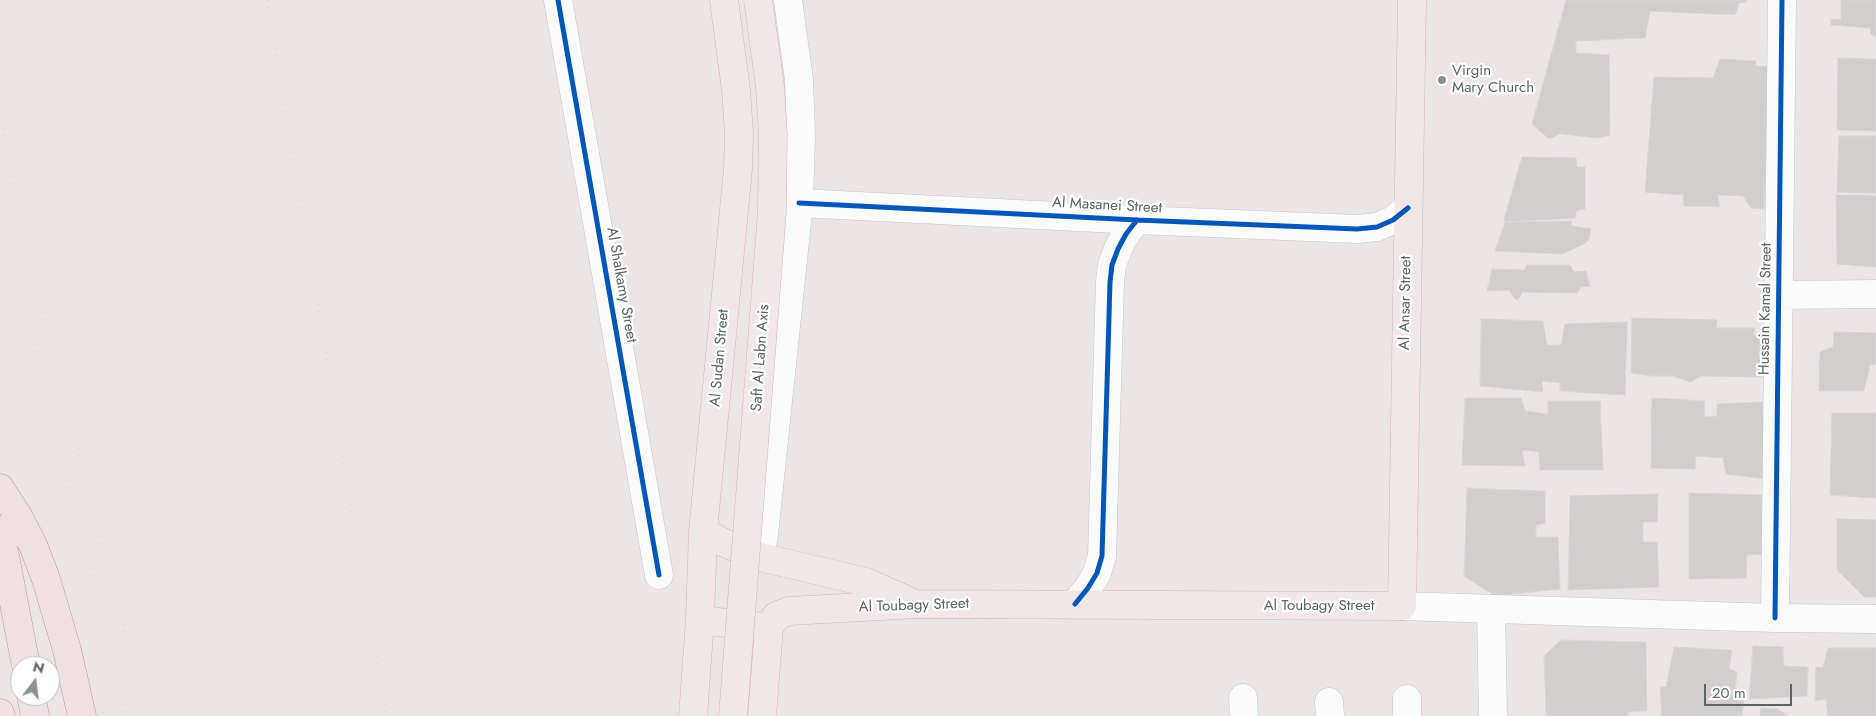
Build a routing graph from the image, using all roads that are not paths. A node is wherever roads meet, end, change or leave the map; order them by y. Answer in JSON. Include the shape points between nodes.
{"nodes":[{"id":1,"x":558,"y":0,"type":"edge"},
{"id":2,"x":724,"y":0,"type":"edge"},
{"id":3,"x":758,"y":0,"type":"edge"},
{"id":4,"x":788,"y":0,"type":"edge"},
{"id":5,"x":1412,"y":0,"type":"edge"},
{"id":6,"x":1782,"y":0,"type":"edge"},
{"id":7,"x":800,"y":203,"type":"junction"},
{"id":8,"x":1408,"y":208,"type":"junction"},
{"id":9,"x":1137,"y":220,"type":"junction"},
{"id":10,"x":1876,"y":294,"type":"edge"},
{"id":11,"x":1779,"y":295,"type":"junction"},
{"id":12,"x":0,"y":488,"type":"edge"},
{"id":13,"x":0,"y":530,"type":"edge"},
{"id":14,"x":704,"y":531,"type":"junction"},
{"id":15,"x":760,"y":557,"type":"junction"},
{"id":16,"x":659,"y":575,"type":"dead end"},
{"id":17,"x":917,"y":604,"type":"junction"},
{"id":18,"x":1075,"y":604,"type":"junction"},
{"id":19,"x":1402,"y":606,"type":"junction"},
{"id":20,"x":1491,"y":609,"type":"junction"},
{"id":21,"x":1776,"y":618,"type":"junction"},
{"id":22,"x":1876,"y":619,"type":"edge"},
{"id":23,"x":700,"y":620,"type":"junction"},
{"id":24,"x":769,"y":628,"type":"junction"},
{"id":25,"x":24,"y":656,"type":"edge"},
{"id":26,"x":82,"y":716,"type":"edge"},
{"id":27,"x":692,"y":716,"type":"edge"},
{"id":28,"x":734,"y":716,"type":"edge"},
{"id":29,"x":762,"y":716,"type":"edge"},
{"id":30,"x":1493,"y":716,"type":"edge"}],
"edges":[{"from":1,"to":16,"type":"street","name":"Al Shalkamy Street"},
{"from":2,"to":14,"type":"main road","name":"Al Sudan Street","via":[[736,90],[738,169]]},
{"from":3,"to":28,"type":"main road","name":"Saft Al Labn Axis","bridge":true,"via":[[770,86],[772,212]]},
{"from":4,"to":7,"type":"street","via":[[799,80]]},
{"from":5,"to":8,"type":"main road","name":"Al Ansar Street"},
{"from":6,"to":11,"type":"street","name":"Hussain Kamal Street"},
{"from":7,"to":9,"type":"street","name":"Al Masanei Street"},
{"from":7,"to":15,"type":"street"},
{"from":8,"to":9,"type":"street","name":"Al Masanei Street","via":[[1377,227],[1356,229]]},
{"from":8,"to":19,"type":"main road","name":"Al Ansar Street"},
{"from":9,"to":18,"type":"street","via":[[1118,249],[1110,282],[1102,556],[1092,581]]},
{"from":10,"to":11,"type":"street"},
{"from":11,"to":21,"type":"street","name":"Hussain Kamal Street"},
{"from":12,"to":26,"type":"highway","via":[[33,545],[46,579]]},
{"from":13,"to":25,"type":"highway"},
{"from":14,"to":15,"type":"main road"},
{"from":14,"to":23,"type":"main road","name":"Al Sudan Street"},
{"from":15,"to":17,"type":"main road","via":[[866,582]]},
{"from":17,"to":18,"type":"main road","name":"Al Toubagy Street"},
{"from":17,"to":24,"type":"main road","name":"Al Toubagy Street","via":[[789,611],[776,616]]},
{"from":18,"to":19,"type":"main road","name":"Al Toubagy Street"},
{"from":19,"to":20,"type":"street","name":"Al Toubagy Street"},
{"from":20,"to":21,"type":"street","name":"Al Toubagy Street"},
{"from":20,"to":30,"type":"street"},
{"from":21,"to":22,"type":"street","name":"Al Toubagy Street"},
{"from":23,"to":24,"type":"main road"},
{"from":23,"to":27,"type":"main road","name":"Al Sudan Street"},
{"from":24,"to":29,"type":"main road"}]}
